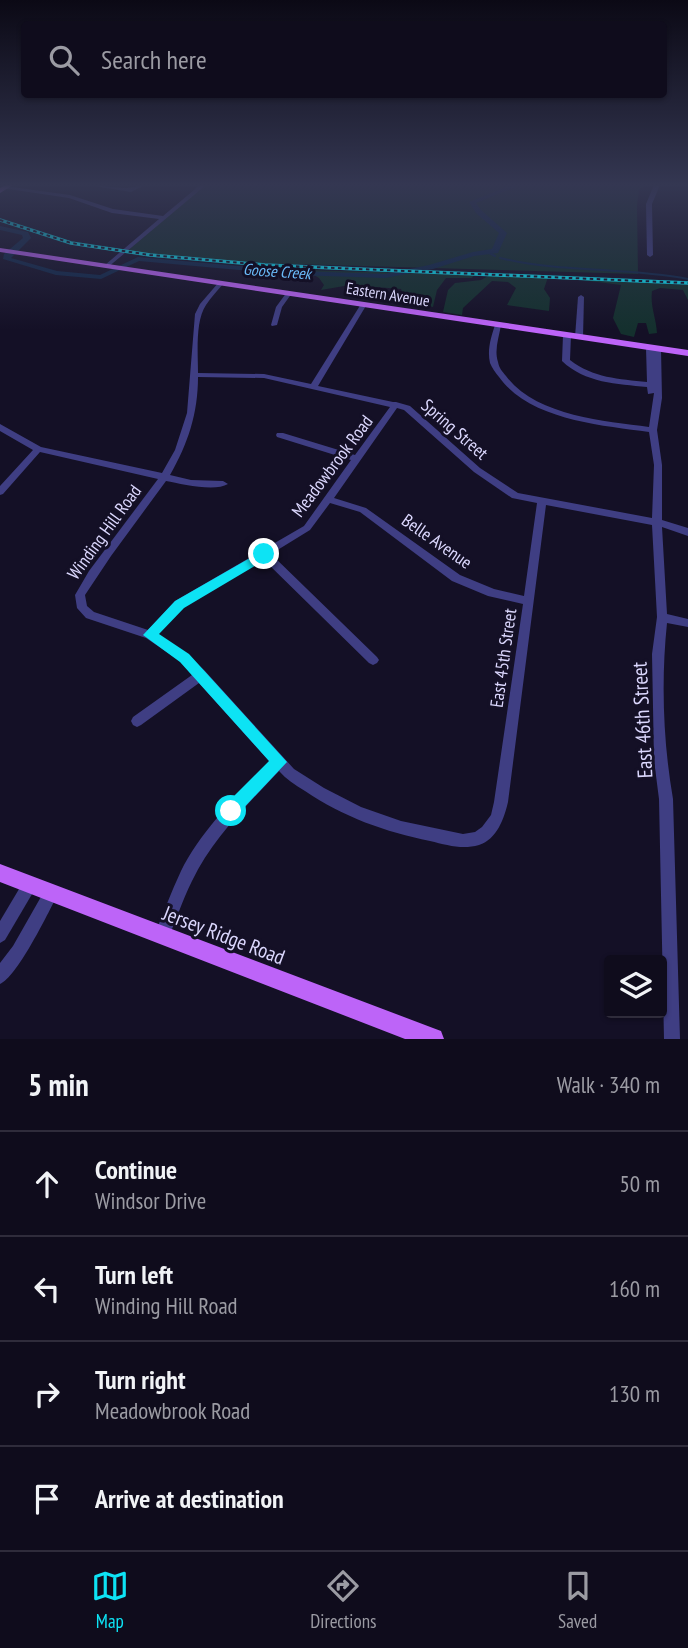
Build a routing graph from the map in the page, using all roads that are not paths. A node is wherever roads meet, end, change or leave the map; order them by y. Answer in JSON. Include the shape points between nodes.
{"nodes":[{"id":1,"x":145,"y":233,"type":"edge"},
{"id":2,"x":650,"y":233,"type":"edge"},
{"id":3,"x":3,"y":250,"type":"edge"},
{"id":4,"x":650,"y":255,"type":"dead end"},
{"id":5,"x":107,"y":266,"type":"junction"},
{"id":6,"x":117,"y":267,"type":"joint"},
{"id":7,"x":131,"y":270,"type":"joint"},
{"id":8,"x":221,"y":283,"type":"junction"},
{"id":9,"x":289,"y":293,"type":"junction"},
{"id":10,"x":581,"y":297,"type":"dead end"},
{"id":11,"x":365,"y":304,"type":"junction"},
{"id":12,"x":274,"y":325,"type":"dead end"},
{"id":13,"x":498,"y":325,"type":"junction"},
{"id":14,"x":567,"y":335,"type":"junction"},
{"id":15,"x":579,"y":337,"type":"junction"},
{"id":16,"x":653,"y":348,"type":"junction"},
{"id":17,"x":688,"y":353,"type":"edge"},
{"id":18,"x":194,"y":375,"type":"junction"},
{"id":19,"x":314,"y":386,"type":"junction"},
{"id":20,"x":654,"y":386,"type":"junction"},
{"id":21,"x":396,"y":404,"type":"junction"},
{"id":22,"x":0,"y":427,"type":"edge"},
{"id":23,"x":653,"y":429,"type":"junction"},
{"id":24,"x":281,"y":435,"type":"dead end"},
{"id":25,"x":38,"y":449,"type":"junction"},
{"id":26,"x":358,"y":459,"type":"junction"},
{"id":27,"x":163,"y":478,"type":"junction"},
{"id":28,"x":223,"y":484,"type":"dead end"},
{"id":29,"x":0,"y":492,"type":"edge"},
{"id":30,"x":330,"y":500,"type":"junction"},
{"id":31,"x":542,"y":502,"type":"junction"},
{"id":32,"x":657,"y":523,"type":"junction"},
{"id":33,"x":688,"y":531,"type":"edge"},
{"id":34,"x":264,"y":554,"type":"junction"},
{"id":35,"x":528,"y":601,"type":"junction"},
{"id":36,"x":662,"y":617,"type":"junction"},
{"id":37,"x":688,"y":623,"type":"edge"},
{"id":38,"x":150,"y":635,"type":"junction"},
{"id":39,"x":373,"y":660,"type":"dead end"},
{"id":40,"x":201,"y":675,"type":"junction"},
{"id":41,"x":137,"y":721,"type":"dead end"},
{"id":42,"x":279,"y":762,"type":"junction"},
{"id":43,"x":497,"y":818,"type":"joint"},
{"id":44,"x":0,"y":873,"type":"edge"},
{"id":45,"x":30,"y":884,"type":"junction"},
{"id":46,"x":51,"y":893,"type":"junction"},
{"id":47,"x":0,"y":936,"type":"edge"},
{"id":48,"x":162,"y":936,"type":"junction"},
{"id":49,"x":0,"y":976,"type":"edge"},
{"id":50,"x":433,"y":1039,"type":"edge"},
{"id":51,"x":672,"y":1039,"type":"edge"}],
"edges":[{"from":1,"to":5,"type":"street"},
{"from":2,"to":4,"type":"street"},
{"from":3,"to":5,"type":"main road","name":"Eastern Avenue"},
{"from":5,"to":6,"type":"main road","name":"Eastern Avenue"},
{"from":6,"to":7,"type":"main road","name":"Eastern Avenue"},
{"from":7,"to":8,"type":"main road","name":"Eastern Avenue"},
{"from":8,"to":9,"type":"main road","name":"Eastern Avenue"},
{"from":8,"to":18,"type":"street","name":"Winding Hill Road","via":[[198,314]]},
{"from":9,"to":11,"type":"main road","name":"Eastern Avenue"},
{"from":9,"to":12,"type":"street"},
{"from":10,"to":15,"type":"street"},
{"from":11,"to":13,"type":"main road","name":"Eastern Avenue"},
{"from":11,"to":19,"type":"street"},
{"from":13,"to":14,"type":"main road","name":"Eastern Avenue"},
{"from":13,"to":23,"type":"street","via":[[492,350],[496,368],[520,393],[581,419]]},
{"from":14,"to":15,"type":"main road","name":"Eastern Avenue"},
{"from":14,"to":20,"type":"street","via":[[566,362],[581,373]]},
{"from":15,"to":16,"type":"main road","name":"Eastern Avenue"},
{"from":16,"to":17,"type":"main road","name":"Eastern Avenue"},
{"from":16,"to":20,"type":"street","name":"East 46th Street"},
{"from":18,"to":19,"type":"street","name":"Spring Street","via":[[264,376]]},
{"from":18,"to":27,"type":"street","name":"Winding Hill Road","via":[[189,425]]},
{"from":19,"to":21,"type":"street","name":"Spring Street"},
{"from":20,"to":23,"type":"street","name":"East 46th Street"},
{"from":21,"to":26,"type":"street","name":"Meadowbrook Road"},
{"from":21,"to":31,"type":"street","name":"Spring Street","via":[[415,412],[506,491]]},
{"from":22,"to":25,"type":"street"},
{"from":23,"to":32,"type":"street","name":"East 46th Street"},
{"from":24,"to":26,"type":"street"},
{"from":25,"to":27,"type":"street"},
{"from":25,"to":29,"type":"street"},
{"from":26,"to":30,"type":"street","name":"Meadowbrook Road"},
{"from":27,"to":28,"type":"street"},
{"from":27,"to":38,"type":"street","name":"Winding Hill Road","via":[[80,595],[82,608],[90,615]]},
{"from":30,"to":34,"type":"street","name":"Meadowbrook Road","via":[[307,528]]},
{"from":30,"to":35,"type":"street","name":"Belle Avenue","via":[[371,515],[456,578]]},
{"from":31,"to":32,"type":"street","name":"Spring Street"},
{"from":31,"to":35,"type":"street","name":"East 45th Street"},
{"from":32,"to":33,"type":"street","name":"Spring Street"},
{"from":32,"to":36,"type":"street","name":"East 46th Street"},
{"from":34,"to":38,"type":"street","name":"Meadowbrook Road","via":[[179,604]]},
{"from":34,"to":39,"type":"street"},
{"from":35,"to":43,"type":"street","name":"East 45th Street"},
{"from":36,"to":37,"type":"street"},
{"from":36,"to":51,"type":"street","name":"East 46th Street","via":[[660,761],[666,799]]},
{"from":38,"to":40,"type":"street","name":"Winding Hill Road"},
{"from":40,"to":41,"type":"street"},
{"from":40,"to":42,"type":"street","name":"Winding Hill Road"},
{"from":42,"to":43,"type":"street","name":"Winding Hill Road","via":[[319,793],[358,813],[441,839],[478,838]]},
{"from":42,"to":48,"type":"street","via":[[208,841],[187,875]]},
{"from":44,"to":45,"type":"main road","name":"Jersey Ridge Road"},
{"from":45,"to":46,"type":"main road","name":"Jersey Ridge Road"},
{"from":45,"to":47,"type":"street"},
{"from":46,"to":48,"type":"main road","name":"Jersey Ridge Road"},
{"from":46,"to":49,"type":"street"},
{"from":48,"to":50,"type":"main road","name":"Jersey Ridge Road"}]}
